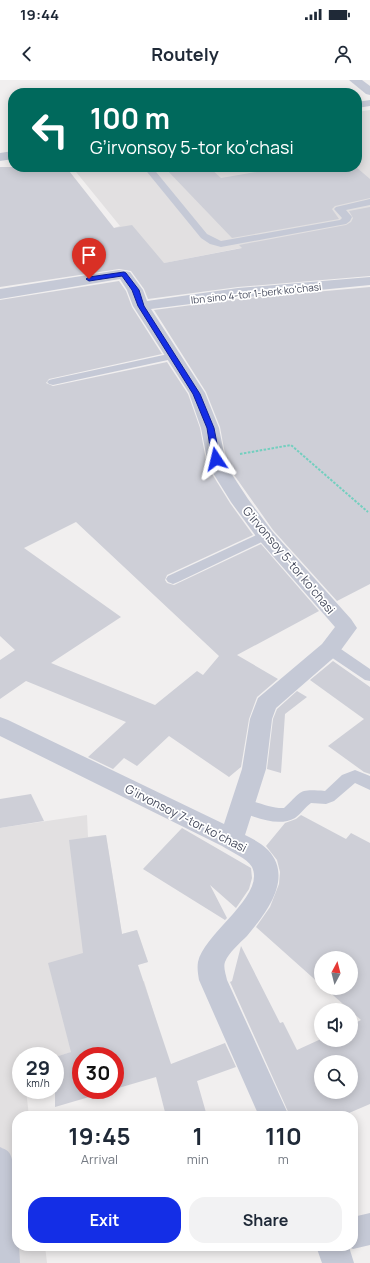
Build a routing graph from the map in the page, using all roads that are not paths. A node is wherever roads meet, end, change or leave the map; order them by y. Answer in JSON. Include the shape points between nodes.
{"nodes":[{"id":1,"x":355,"y":80,"type":"edge"},
{"id":2,"x":370,"y":92,"type":"edge"},
{"id":3,"x":151,"y":172,"type":"edge"},
{"id":4,"x":370,"y":202,"type":"edge"},
{"id":5,"x":370,"y":281,"type":"edge"},
{"id":6,"x":0,"y":294,"type":"edge"},
{"id":7,"x":141,"y":306,"type":"junction"},
{"id":8,"x":173,"y":356,"type":"junction"},
{"id":9,"x":53,"y":382,"type":"dead end"},
{"id":10,"x":265,"y":535,"type":"junction"},
{"id":11,"x":173,"y":579,"type":"dead end"},
{"id":12,"x":330,"y":649,"type":"junction"},
{"id":13,"x":370,"y":676,"type":"edge"},
{"id":14,"x":0,"y":726,"type":"edge"},
{"id":15,"x":370,"y":784,"type":"edge"},
{"id":16,"x":241,"y":806,"type":"junction"},
{"id":17,"x":231,"y":839,"type":"junction"},
{"id":18,"x":272,"y":1111,"type":"edge"},
{"id":19,"x":0,"y":1158,"type":"edge"},
{"id":20,"x":370,"y":1229,"type":"edge"},
{"id":21,"x":358,"y":1232,"type":"edge"},
{"id":22,"x":334,"y":1251,"type":"edge"},
{"id":23,"x":9,"y":1263,"type":"edge"},
{"id":24,"x":338,"y":1263,"type":"edge"}],
"edges":[{"from":1,"to":2,"type":"street"},
{"from":3,"to":4,"type":"lane","via":[[204,236],[221,244],[343,222],[347,217],[339,209]]},
{"from":5,"to":7,"type":"street","name":"Ibn sino 4-tor 1-berk koʼchasi","via":[[238,293]]},
{"from":6,"to":7,"type":"street","name":"Gʼirvonsoy 5-tor koʼchasi","via":[[122,274],[136,290]]},
{"from":7,"to":8,"type":"street","name":"Gʼirvonsoy 5-tor koʼchasi"},
{"from":8,"to":9,"type":"lane"},
{"from":8,"to":10,"type":"street","name":"Gʼirvonsoy 5-tor koʼchasi","via":[[197,394],[210,428],[216,459],[222,473]]},
{"from":10,"to":11,"type":"lane"},
{"from":10,"to":12,"type":"street","name":"Gʼirvonsoy 5-tor koʼchasi","via":[[344,624],[344,632]]},
{"from":12,"to":13,"type":"lane"},
{"from":12,"to":16,"type":"street","name":"Gʼirvonsoy 5-tor koʼchasi","via":[[266,704],[254,770]]},
{"from":14,"to":17,"type":"street","name":"Gʼirvonsoy 7-tor koʼchasi"},
{"from":15,"to":16,"type":"lane","via":[[355,776],[349,778],[331,796],[304,798],[283,815]]},
{"from":16,"to":17,"type":"street","name":"Gʼirvonsoy 5-tor koʼchasi"},
{"from":17,"to":18,"type":"street","name":"Gʼirvonsoy 7-tor koʼchasi","via":[[264,864],[264,888],[251,913],[214,954],[210,966],[213,980]]},
{"from":19,"to":23,"type":"lane","via":[[3,1162]]},
{"from":20,"to":21,"type":"street"},
{"from":22,"to":24,"type":"street"}]}
